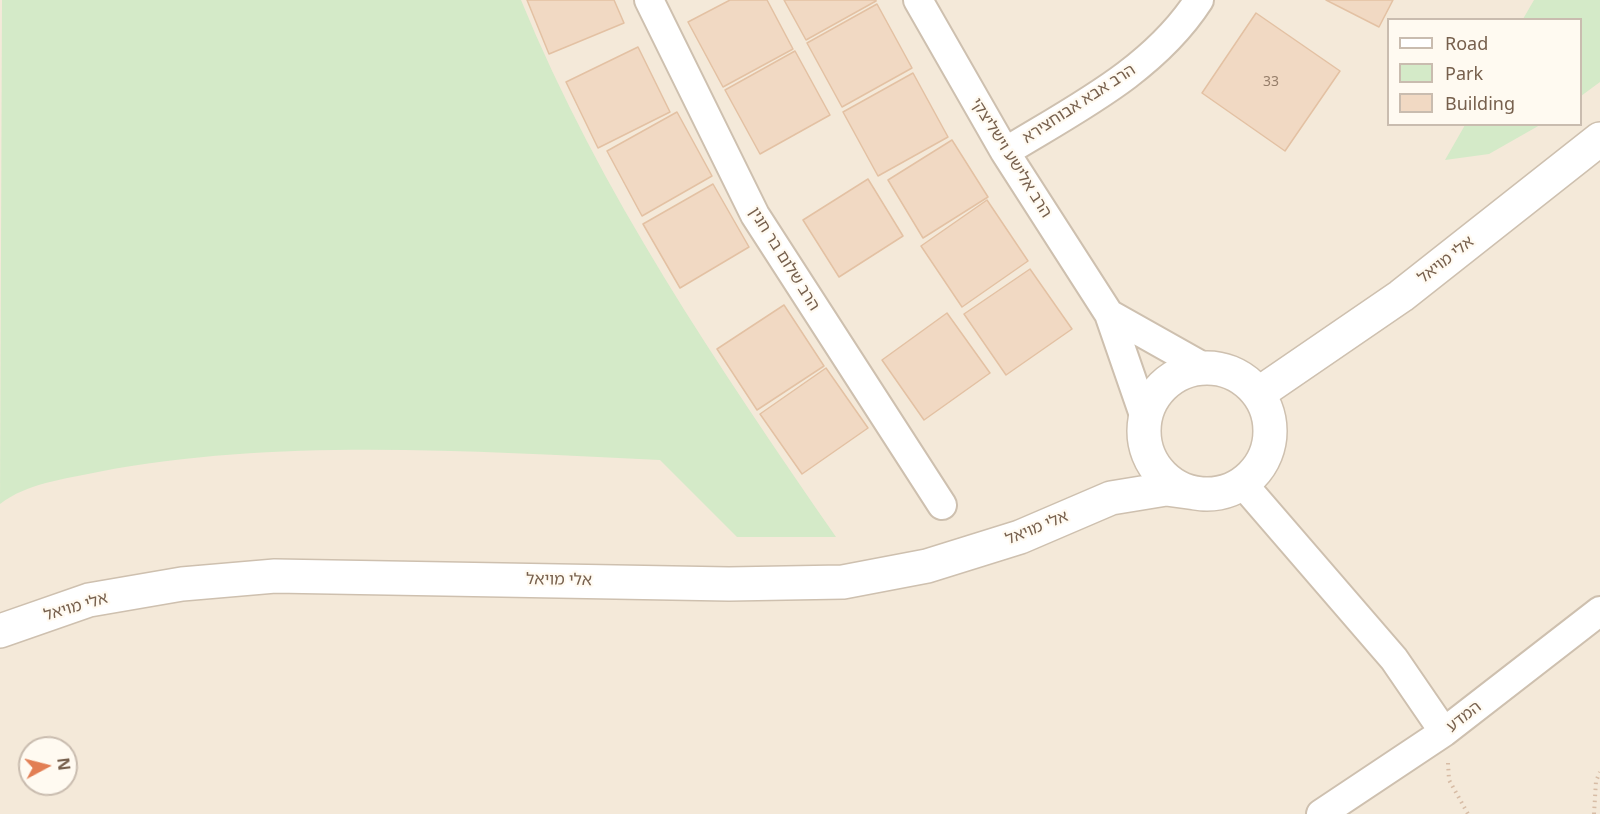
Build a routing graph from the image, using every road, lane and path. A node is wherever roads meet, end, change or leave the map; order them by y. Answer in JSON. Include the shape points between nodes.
{"nodes":[{"id":1,"x":649,"y":0,"type":"edge"},
{"id":2,"x":918,"y":0,"type":"edge"},
{"id":3,"x":1199,"y":0,"type":"edge"},
{"id":4,"x":1600,"y":139,"type":"edge"},
{"id":5,"x":1005,"y":152,"type":"junction"},
{"id":6,"x":1109,"y":314,"type":"junction"},
{"id":7,"x":1204,"y":368,"type":"junction"},
{"id":8,"x":1258,"y":394,"type":"junction"},
{"id":9,"x":1145,"y":425,"type":"junction"},
{"id":10,"x":1242,"y":483,"type":"junction"},
{"id":11,"x":1203,"y":494,"type":"junction"},
{"id":12,"x":1111,"y":498,"type":"junction"},
{"id":13,"x":942,"y":505,"type":"dead end"},
{"id":14,"x":1600,"y":611,"type":"edge"},
{"id":15,"x":0,"y":631,"type":"edge"},
{"id":16,"x":1444,"y":732,"type":"junction"},
{"id":17,"x":1600,"y":772,"type":"edge"},
{"id":18,"x":1321,"y":814,"type":"edge"},
{"id":19,"x":1468,"y":814,"type":"edge"},
{"id":20,"x":1594,"y":814,"type":"edge"}],
"edges":[{"from":1,"to":13,"type":"street","name":"הרב שלום בר חנין","via":[[755,215]]},
{"from":2,"to":5,"type":"street","name":"הרב אלישע וישליצקי"},
{"from":3,"to":5,"type":"street","name":"הרב אבא אבוחצירא","via":[[1183,25],[1156,53],[1111,87]]},
{"from":4,"to":8,"type":"street","name":"אלי מויאל","via":[[1401,296]]},
{"from":5,"to":6,"type":"street","name":"הרב אלישע וישליצקי"},
{"from":6,"to":7,"type":"street","name":"הרב אלישע וישליצקי"},
{"from":6,"to":9,"type":"street","name":"הרב אלישע וישליצקי"},
{"from":7,"to":8,"type":"street","via":[[1225,370],[1244,380]]},
{"from":7,"to":9,"type":"street","via":[[1184,372],[1167,382],[1153,398]]},
{"from":8,"to":10,"type":"street","via":[[1268,417],[1269,442],[1264,458]]},
{"from":9,"to":11,"type":"street","via":[[1147,452],[1156,468],[1177,486]]},
{"from":9,"to":12,"type":"street","via":[[1132,466]]},
{"from":10,"to":11,"type":"street","via":[[1223,492]]},
{"from":10,"to":16,"type":"street","via":[[1394,659]]},
{"from":11,"to":12,"type":"street","name":"אלי מויאל","via":[[1166,489]]},
{"from":12,"to":15,"type":"street","name":"אלי מויאל","via":[[1020,537],[927,566],[843,582],[729,584],[275,576],[182,584],[89,600]]},
{"from":14,"to":16,"type":"street","name":"המדע"},
{"from":16,"to":18,"type":"street","name":"המדע"},
{"from":16,"to":19,"type":"path","via":[[1449,780]]},
{"from":17,"to":20,"type":"path"}]}
